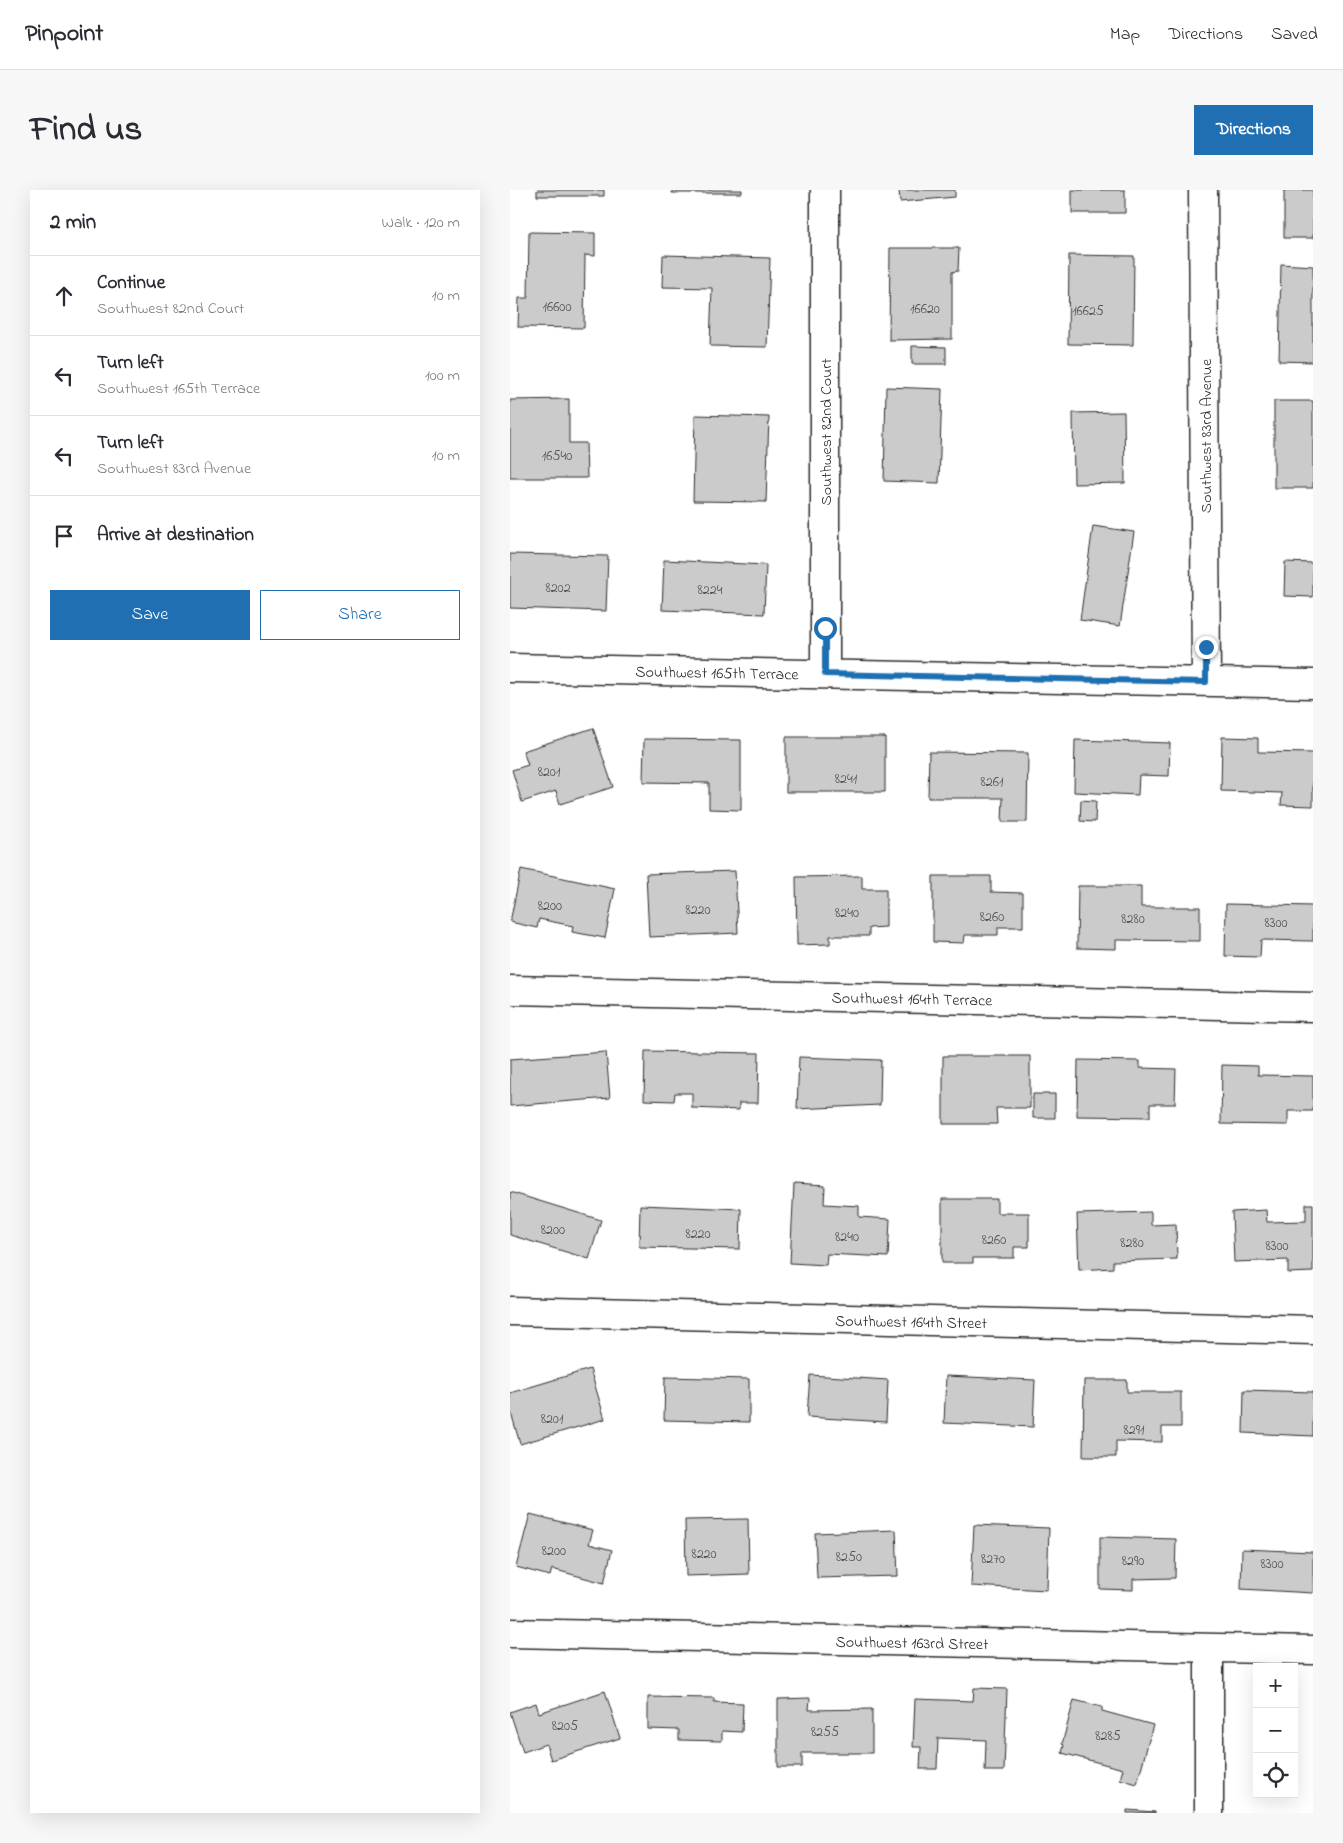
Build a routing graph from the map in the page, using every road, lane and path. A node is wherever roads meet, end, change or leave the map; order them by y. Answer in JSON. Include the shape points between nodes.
{"nodes":[{"id":1,"x":825,"y":190,"type":"edge"},
{"id":2,"x":1203,"y":190,"type":"edge"},
{"id":3,"x":510,"y":668,"type":"edge"},
{"id":4,"x":825,"y":674,"type":"junction"},
{"id":5,"x":1206,"y":682,"type":"junction"},
{"id":6,"x":1313,"y":684,"type":"edge"},
{"id":7,"x":510,"y":990,"type":"edge"},
{"id":8,"x":1313,"y":1007,"type":"edge"},
{"id":9,"x":510,"y":1311,"type":"edge"},
{"id":10,"x":1313,"y":1330,"type":"edge"},
{"id":11,"x":510,"y":1633,"type":"edge"},
{"id":12,"x":1209,"y":1648,"type":"junction"},
{"id":13,"x":1313,"y":1650,"type":"edge"},
{"id":14,"x":1210,"y":1813,"type":"edge"}],
"edges":[{"from":1,"to":4,"type":"street","name":"Southwest 82nd Court"},
{"from":2,"to":5,"type":"street","name":"Southwest 83rd Avenue"},
{"from":3,"to":4,"type":"street","name":"Southwest 165th Terrace"},
{"from":4,"to":5,"type":"street","name":"Southwest 165th Terrace"},
{"from":5,"to":6,"type":"street","name":"Southwest 165th Terrace"},
{"from":7,"to":8,"type":"street","name":"Southwest 164th Terrace"},
{"from":9,"to":10,"type":"street","name":"Southwest 164th Street"},
{"from":11,"to":12,"type":"street","name":"Southwest 163rd Street"},
{"from":12,"to":13,"type":"street","name":"Southwest 163rd Street"},
{"from":12,"to":14,"type":"street"}]}
